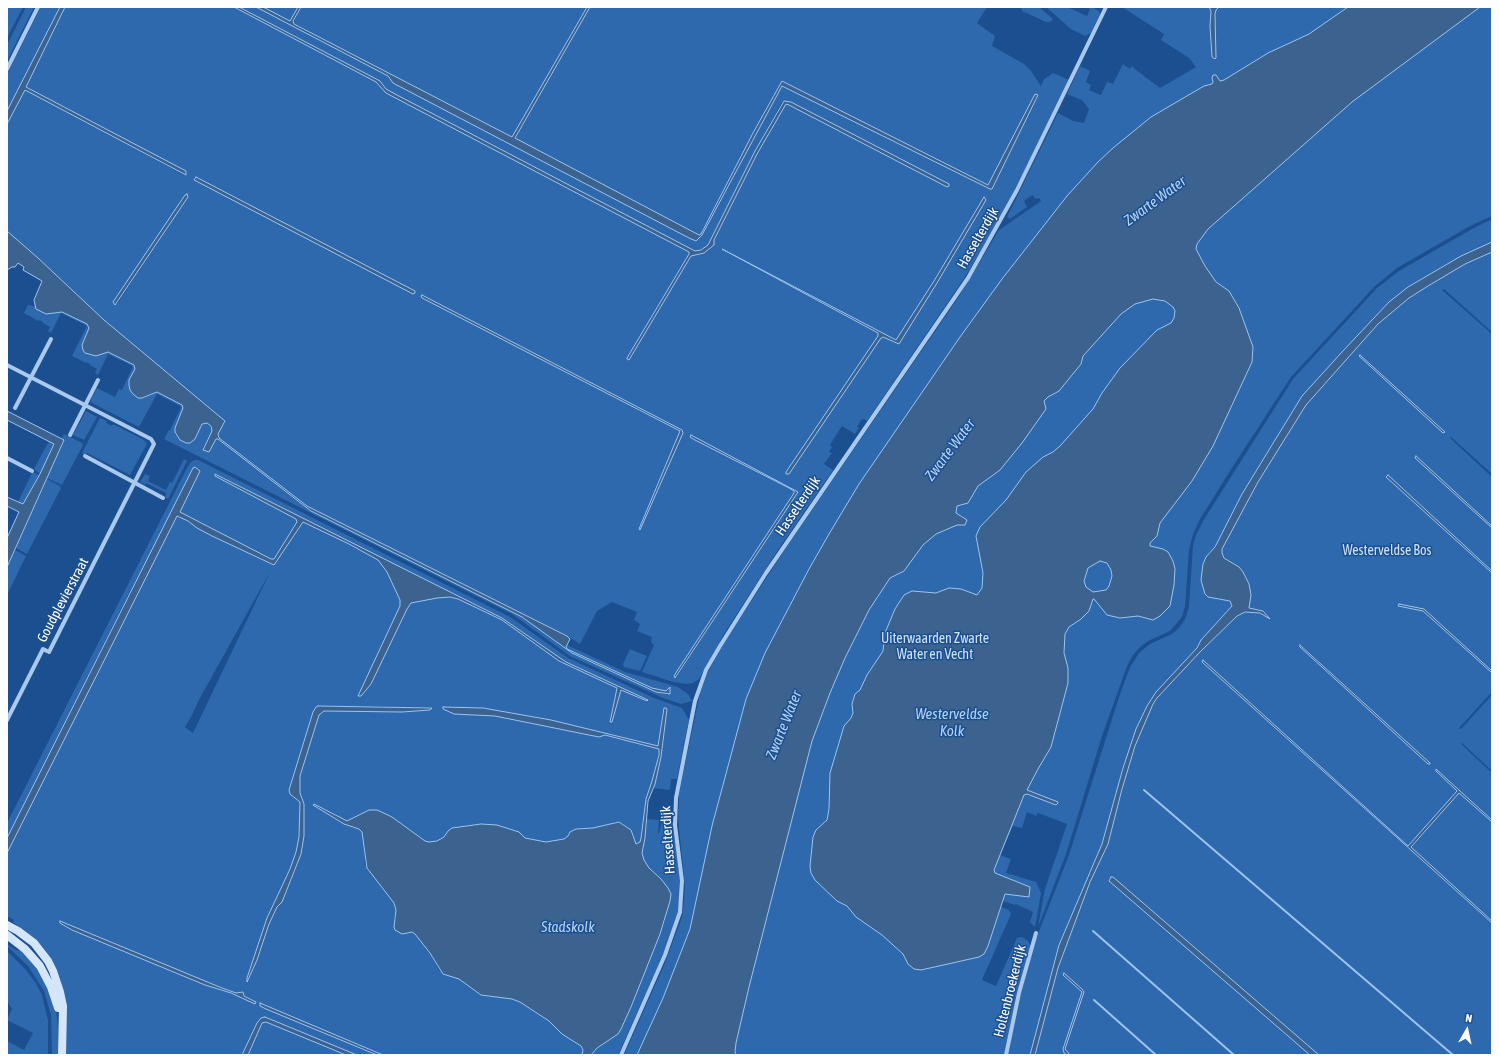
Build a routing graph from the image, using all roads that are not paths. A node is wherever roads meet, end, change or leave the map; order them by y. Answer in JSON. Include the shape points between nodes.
{"nodes":[{"id":1,"x":38,"y":7,"type":"edge"},
{"id":2,"x":1106,"y":7,"type":"edge"},
{"id":3,"x":7,"y":69,"type":"edge"},
{"id":4,"x":51,"y":339,"type":"dead end"},
{"id":5,"x":7,"y":365,"type":"edge"},
{"id":6,"x":31,"y":377,"type":"junction"},
{"id":7,"x":98,"y":380,"type":"dead end"},
{"id":8,"x":85,"y":405,"type":"junction"},
{"id":9,"x":15,"y":408,"type":"dead end"},
{"id":10,"x":70,"y":435,"type":"dead end"},
{"id":11,"x":85,"y":456,"type":"dead end"},
{"id":12,"x":7,"y":458,"type":"edge"},
{"id":13,"x":32,"y":471,"type":"dead end"},
{"id":14,"x":136,"y":482,"type":"junction"},
{"id":15,"x":163,"y":498,"type":"dead end"},
{"id":16,"x":7,"y":720,"type":"edge"},
{"id":17,"x":7,"y":925,"type":"edge"},
{"id":18,"x":1036,"y":933,"type":"dead end"},
{"id":19,"x":7,"y":935,"type":"edge"},
{"id":20,"x":62,"y":1022,"type":"junction"},
{"id":21,"x":62,"y":1055,"type":"edge"},
{"id":22,"x":621,"y":1055,"type":"edge"},
{"id":23,"x":1006,"y":1055,"type":"edge"}],
"edges":[{"from":1,"to":3,"type":"street"},
{"from":2,"to":22,"type":"street","name":"Hasselterdijk","via":[[1024,177],[971,273],[766,573],[706,670],[691,721],[676,798],[675,825],[682,881],[680,912],[666,955]]},
{"from":4,"to":6,"type":"street"},
{"from":5,"to":6,"type":"street","name":"Goudplevierstraat"},
{"from":6,"to":8,"type":"street","name":"Goudplevierstraat"},
{"from":6,"to":9,"type":"street"},
{"from":7,"to":8,"type":"street"},
{"from":8,"to":10,"type":"street"},
{"from":8,"to":14,"type":"street","name":"Goudplevierstraat","via":[[153,441],[154,447]]},
{"from":11,"to":14,"type":"street"},
{"from":12,"to":13,"type":"street"},
{"from":14,"to":15,"type":"street"},
{"from":14,"to":16,"type":"street","name":"Goudplevierstraat","via":[[49,652],[42,649]]},
{"from":17,"to":20,"type":"main road","via":[[34,943],[48,961],[60,992],[64,1013]]},
{"from":18,"to":23,"type":"street","name":"Holtenbroekerdijk","via":[[1019,993]]},
{"from":19,"to":20,"type":"main road","via":[[25,949],[40,966],[54,992]]},
{"from":20,"to":21,"type":"main road"}]}
